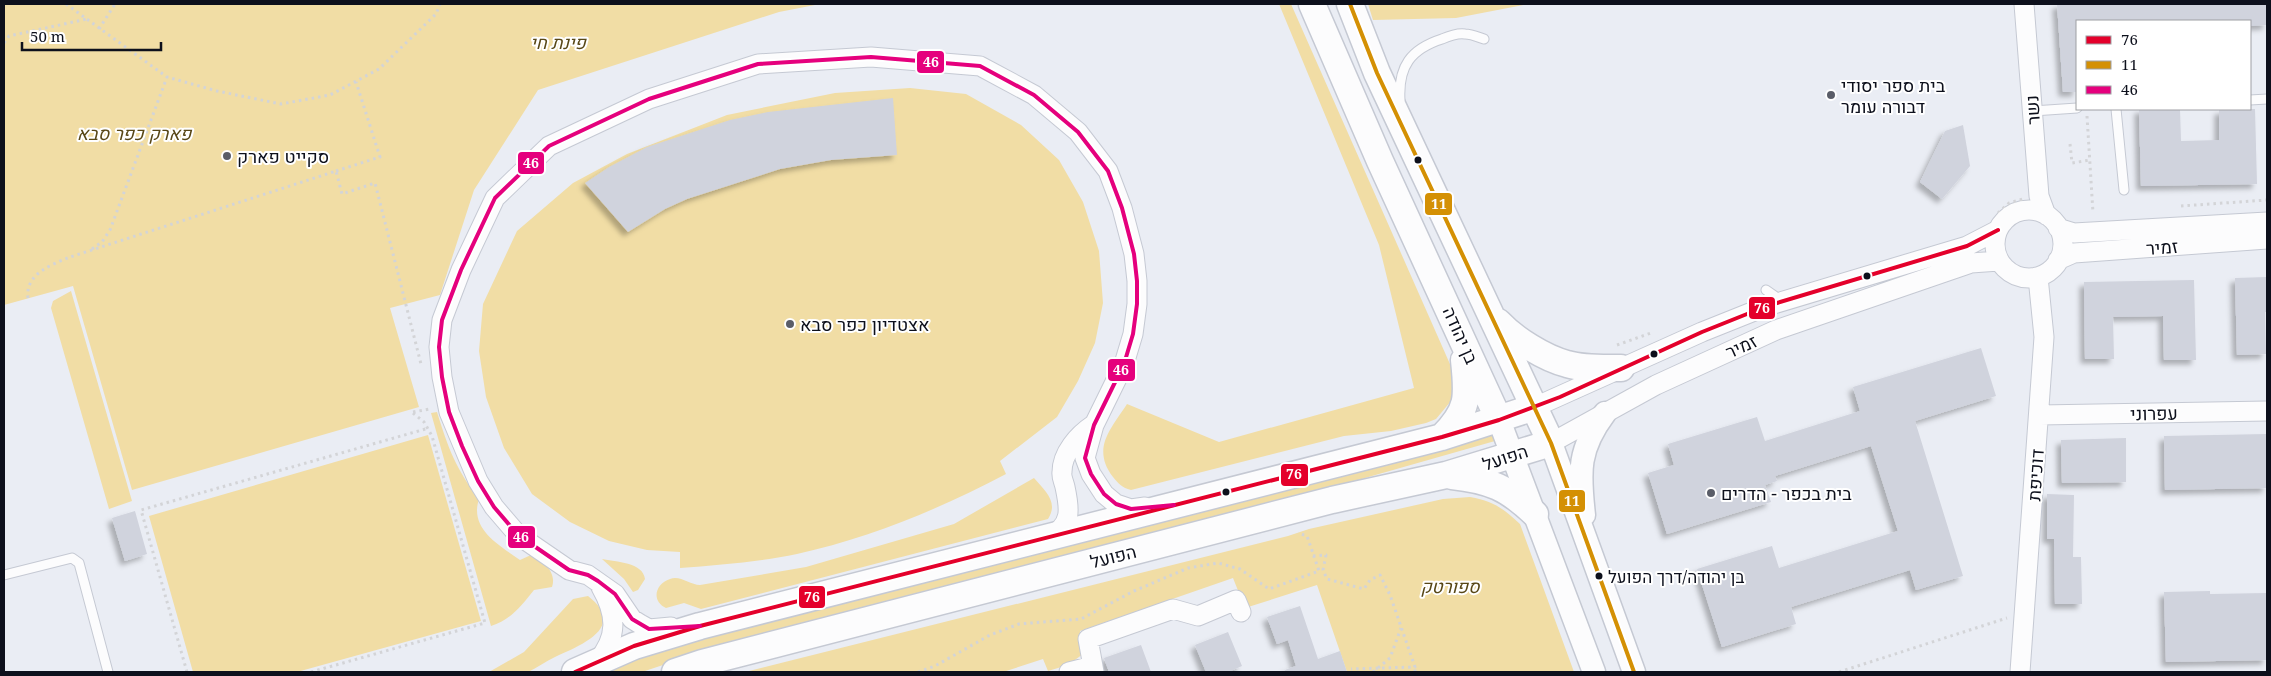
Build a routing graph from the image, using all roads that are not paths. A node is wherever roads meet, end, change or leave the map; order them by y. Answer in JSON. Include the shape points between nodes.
{"nodes":[{"id":1,"x":1312,"y":4,"type":"edge"},
{"id":2,"x":1350,"y":4,"type":"edge"},
{"id":3,"x":2013,"y":4,"type":"edge"},
{"id":4,"x":2024,"y":4,"type":"edge"},
{"id":5,"x":1484,"y":39,"type":"dead end"},
{"id":6,"x":2267,"y":99,"type":"edge"},
{"id":7,"x":2251,"y":100,"type":"edge"},
{"id":8,"x":2076,"y":108,"type":"edge"},
{"id":9,"x":2116,"y":110,"type":"edge"},
{"id":10,"x":2032,"y":111,"type":"junction"},
{"id":11,"x":1406,"y":134,"type":"junction"},
{"id":12,"x":2124,"y":190,"type":"dead end"},
{"id":13,"x":2020,"y":212,"type":"junction"},
{"id":14,"x":2052,"y":222,"type":"junction"},
{"id":15,"x":2267,"y":222,"type":"edge"},
{"id":16,"x":1998,"y":230,"type":"junction"},
{"id":17,"x":2267,"y":240,"type":"edge"},
{"id":18,"x":2058,"y":260,"type":"junction"},
{"id":19,"x":1999,"y":261,"type":"junction"},
{"id":20,"x":2038,"y":277,"type":"junction"},
{"id":21,"x":1766,"y":290,"type":"dead end"},
{"id":22,"x":1782,"y":301,"type":"junction"},
{"id":23,"x":1492,"y":315,"type":"junction"},
{"id":24,"x":1461,"y":334,"type":"junction"},
{"id":25,"x":1621,"y":368,"type":"junction"},
{"id":26,"x":1535,"y":407,"type":"junction"},
{"id":27,"x":2267,"y":411,"type":"edge"},
{"id":28,"x":1605,"y":413,"type":"junction"},
{"id":29,"x":2040,"y":415,"type":"junction"},
{"id":30,"x":1499,"y":420,"type":"junction"},
{"id":31,"x":1094,"y":424,"type":"junction"},
{"id":32,"x":1442,"y":437,"type":"junction"},
{"id":33,"x":1551,"y":442,"type":"junction"},
{"id":34,"x":1514,"y":455,"type":"junction"},
{"id":35,"x":1446,"y":475,"type":"junction"},
{"id":36,"x":1174,"y":505,"type":"junction"},
{"id":37,"x":1535,"y":514,"type":"junction"},
{"id":38,"x":1048,"y":538,"type":"junction"},
{"id":39,"x":1587,"y":546,"type":"junction"},
{"id":40,"x":4,"y":575,"type":"edge"},
{"id":41,"x":598,"y":581,"type":"junction"},
{"id":42,"x":1241,"y":612,"type":"dead end"},
{"id":43,"x":700,"y":626,"type":"junction"},
{"id":44,"x":586,"y":667,"type":"edge"},
{"id":45,"x":1093,"y":669,"type":"edge"},
{"id":46,"x":108,"y":672,"type":"edge"},
{"id":47,"x":675,"y":672,"type":"edge"},
{"id":48,"x":1069,"y":672,"type":"edge"},
{"id":49,"x":1594,"y":672,"type":"edge"},
{"id":50,"x":1634,"y":672,"type":"edge"},
{"id":51,"x":2020,"y":672,"type":"edge"}],
"edges":[{"from":1,"to":24,"type":"main road","name":"בן יהודה","via":[[1376,153]]},
{"from":2,"to":11,"type":"main road","name":"בן יהודה","via":[[1377,73]]},
{"from":3,"to":13,"type":"street","name":"נשר","via":[[2028,198]]},
{"from":4,"to":10,"type":"street","name":"נשר"},
{"from":5,"to":11,"type":"lane","via":[[1465,34],[1450,36],[1419,49],[1408,60],[1401,73],[1399,88]]},
{"from":6,"to":7,"type":"lane"},
{"from":8,"to":10,"type":"lane"},
{"from":9,"to":12,"type":"lane"},
{"from":10,"to":14,"type":"street","name":"נשר","via":[[2039,196]]},
{"from":11,"to":23,"type":"main road","name":"בן יהודה"},
{"from":13,"to":14,"type":"street","via":[[2036,211]]},
{"from":13,"to":16,"type":"street","via":[[2005,221]]},
{"from":14,"to":15,"type":"street","name":"זמיר","via":[[2074,233]]},
{"from":14,"to":18,"type":"street","via":[[2063,243]]},
{"from":16,"to":19,"type":"street","via":[[1996,251]]},
{"from":16,"to":22,"type":"street","name":"זמיר","via":[[1967,246]]},
{"from":17,"to":18,"type":"street","name":"זמיר","via":[[2074,253]]},
{"from":18,"to":20,"type":"street","via":[[2048,272]]},
{"from":19,"to":20,"type":"street","via":[[2016,276]]},
{"from":19,"to":28,"type":"street","name":"זמיר","via":[[1971,263],[1776,330],[1656,385]]},
{"from":20,"to":29,"type":"street","name":"דוכיפת","via":[[2044,338]]},
{"from":21,"to":22,"type":"lane"},
{"from":22,"to":25,"type":"street","name":"זמיר"},
{"from":23,"to":25,"type":"main road","via":[[1520,341],[1566,364]]},
{"from":23,"to":26,"type":"main road","name":"בן יהודה"},
{"from":24,"to":30,"type":"main road","name":"בן יהודה"},
{"from":24,"to":32,"type":"main road","via":[[1468,393],[1464,411]]},
{"from":25,"to":26,"type":"street","name":"זמיר"},
{"from":26,"to":30,"type":"main road","name":"הפועל"},
{"from":26,"to":33,"type":"main road","name":"בן יהודה"},
{"from":27,"to":29,"type":"street","name":"עפרוני"},
{"from":28,"to":33,"type":"street","name":"זמיר"},
{"from":28,"to":39,"type":"street","via":[[1592,430],[1583,454]]},
{"from":29,"to":51,"type":"street","name":"דוכיפת"},
{"from":30,"to":32,"type":"main road","name":"הפועל"},
{"from":30,"to":34,"type":"street","name":"בן יהודה"},
{"from":31,"to":36,"type":"street","via":[[1085,458],[1104,494],[1116,504],[1131,509]]},
{"from":31,"to":38,"type":"street","via":[[1081,433],[1064,460],[1061,473],[1069,513],[1066,523]]},
{"from":31,"to":41,"type":"street","via":[[1124,364],[1133,334],[1137,281],[1122,208],[1108,171],[1078,132],[1034,95],[980,66],[871,57],[758,64],[649,99],[549,146],[495,198],[442,320],[439,347],[449,412],[478,481],[494,508],[518,535],[569,570]]},
{"from":32,"to":36,"type":"main road","name":"הפועל"},
{"from":33,"to":34,"type":"main road","name":"הפועל"},
{"from":33,"to":39,"type":"street","name":"בן יהודה"},
{"from":34,"to":35,"type":"main road","name":"הפועל"},
{"from":34,"to":37,"type":"street","name":"בן יהודה"},
{"from":35,"to":37,"type":"main road","via":[[1470,478],[1511,492]]},
{"from":35,"to":47,"type":"main road","name":"הפועל","via":[[1332,500],[882,615]]},
{"from":36,"to":38,"type":"main road","name":"הפועל"},
{"from":37,"to":49,"type":"street","name":"בן יהודה"},
{"from":38,"to":43,"type":"main road","name":"הפועל"},
{"from":39,"to":50,"type":"street","name":"בן יהודה"},
{"from":40,"to":46,"type":"lane","via":[[72,558],[78,563]]},
{"from":41,"to":43,"type":"street","via":[[615,594],[632,619],[649,629]]},
{"from":41,"to":44,"type":"street","via":[[610,606],[613,632],[609,648]]},
{"from":42,"to":45,"type":"street","via":[[1236,600],[1198,616],[1173,610],[1088,639]]},
{"from":43,"to":44,"type":"main road","name":"הפועל","via":[[634,646]]},
{"from":45,"to":48,"type":"street"}]}
